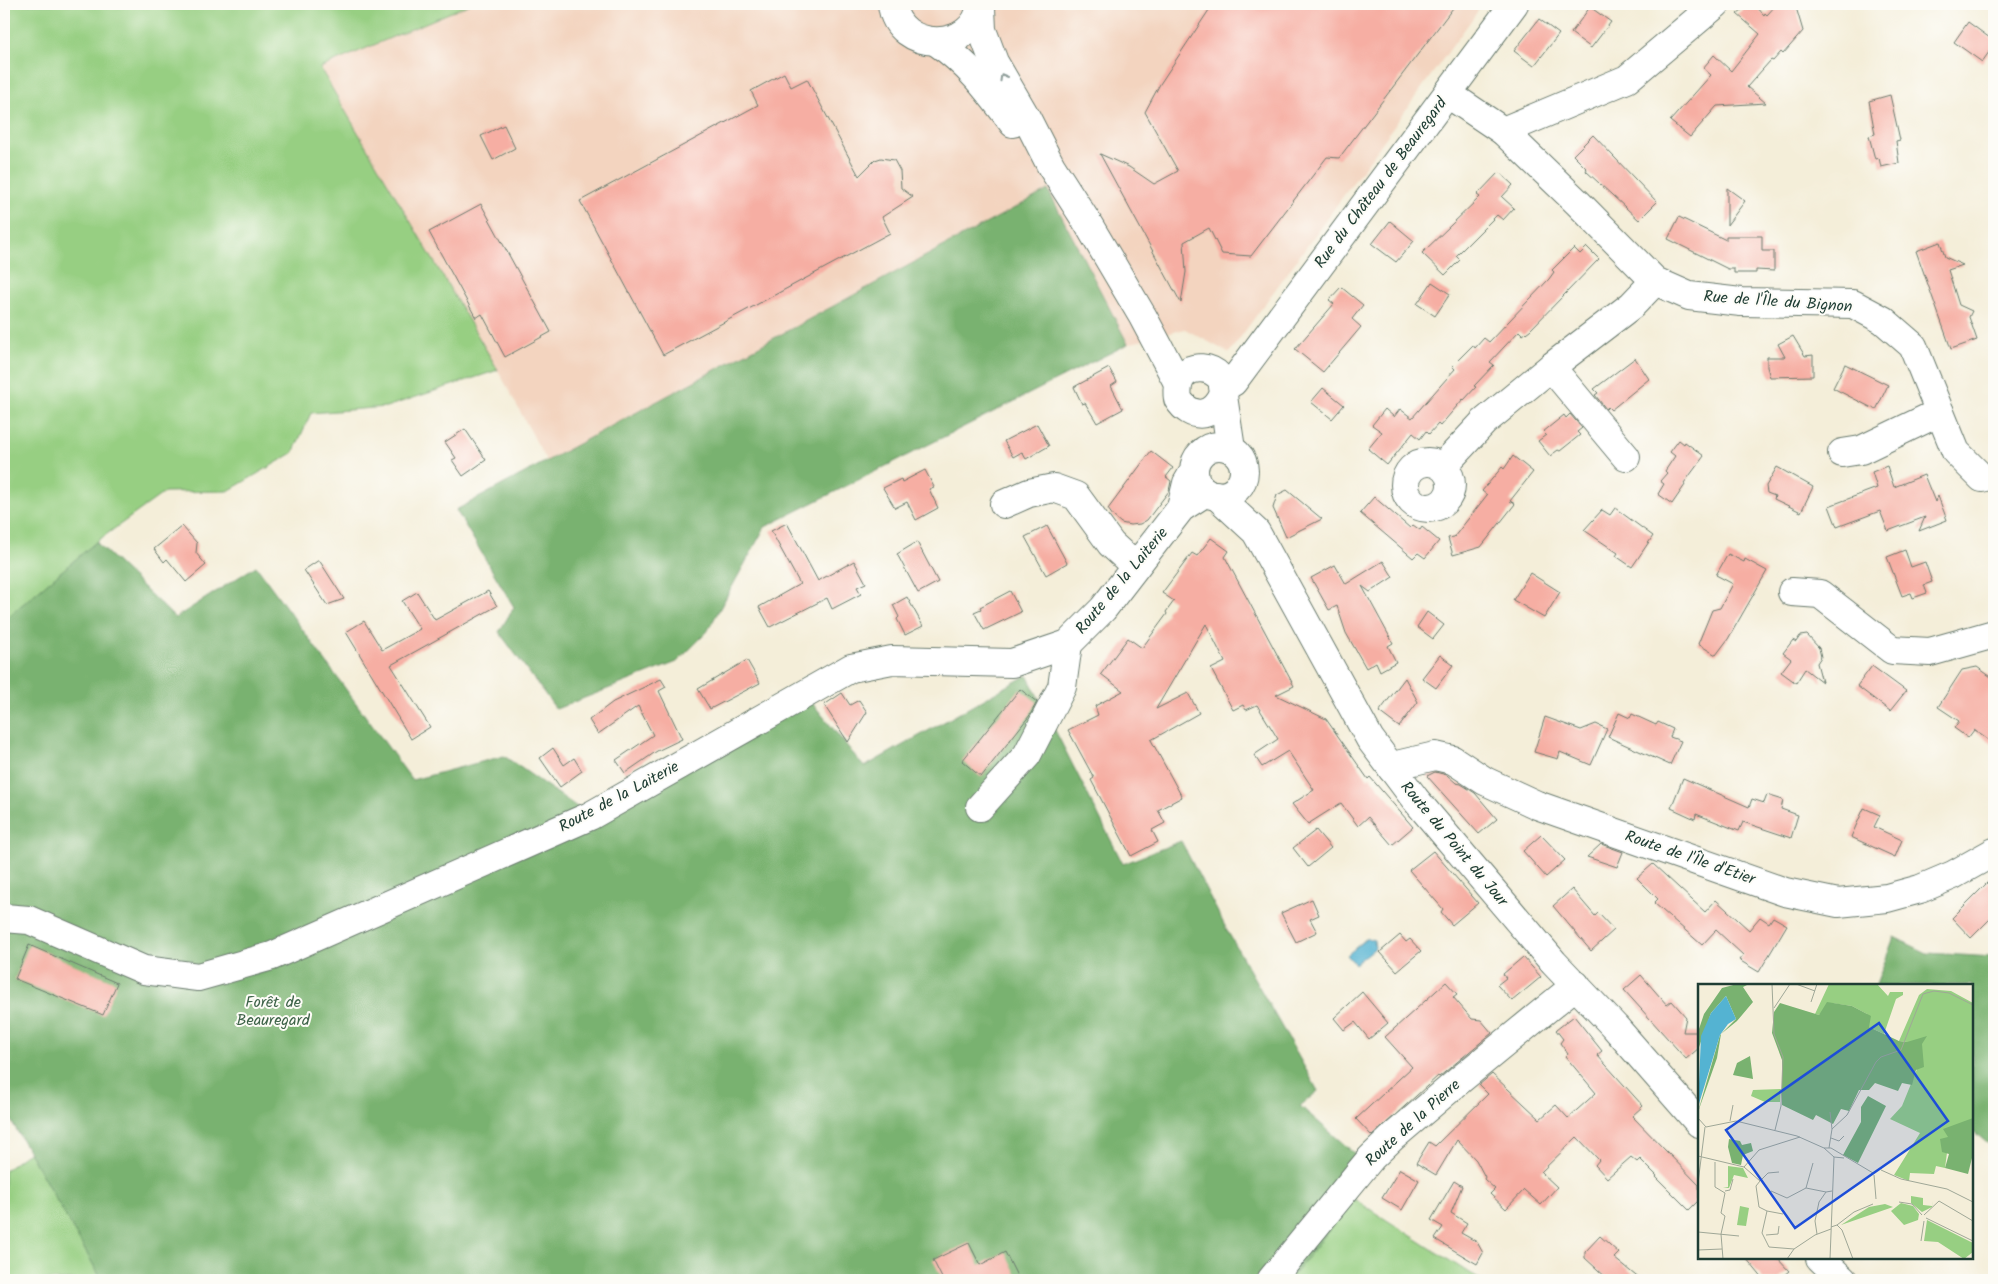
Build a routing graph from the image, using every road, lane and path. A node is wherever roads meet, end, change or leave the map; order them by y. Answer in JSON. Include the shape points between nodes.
{"nodes":[{"id":1,"x":892,"y":4,"type":"edge"},
{"id":2,"x":1514,"y":4,"type":"edge"},
{"id":3,"x":1716,"y":4,"type":"edge"},
{"id":4,"x":981,"y":6,"type":"edge"},
{"id":5,"x":938,"y":42,"type":"junction"},
{"id":6,"x":1448,"y":94,"type":"junction"},
{"id":7,"x":1503,"y":132,"type":"junction"},
{"id":8,"x":1051,"y":166,"type":"junction"},
{"id":9,"x":1655,"y":281,"type":"junction"},
{"id":10,"x":1551,"y":367,"type":"junction"},
{"id":11,"x":1206,"y":380,"type":"junction"},
{"id":12,"x":1188,"y":411,"type":"junction"},
{"id":13,"x":1940,"y":412,"type":"junction"},
{"id":14,"x":1231,"y":449,"type":"junction"},
{"id":15,"x":1842,"y":453,"type":"dead end"},
{"id":16,"x":1626,"y":457,"type":"dead end"},
{"id":17,"x":1443,"y":466,"type":"dead end"},
{"id":18,"x":1243,"y":476,"type":"junction"},
{"id":19,"x":1982,"y":478,"type":"dead end"},
{"id":20,"x":1203,"y":479,"type":"junction"},
{"id":21,"x":1004,"y":504,"type":"dead end"},
{"id":22,"x":1256,"y":532,"type":"junction"},
{"id":23,"x":1135,"y":566,"type":"junction"},
{"id":24,"x":1792,"y":592,"type":"dead end"},
{"id":25,"x":1994,"y":634,"type":"edge"},
{"id":26,"x":1068,"y":644,"type":"junction"},
{"id":27,"x":1392,"y":769,"type":"junction"},
{"id":28,"x":980,"y":807,"type":"dead end"},
{"id":29,"x":1994,"y":852,"type":"edge"},
{"id":30,"x":4,"y":918,"type":"edge"},
{"id":31,"x":1576,"y":985,"type":"junction"},
{"id":32,"x":1698,"y":1122,"type":"edge"},
{"id":33,"x":1821,"y":1259,"type":"edge"},
{"id":34,"x":1271,"y":1280,"type":"edge"},
{"id":35,"x":1842,"y":1280,"type":"edge"}],
"edges":[{"from":1,"to":5,"type":"street","via":[[892,13],[905,30],[920,40]]},
{"from":2,"to":6,"type":"street","name":"Rue du Château de Beauregard"},
{"from":3,"to":7,"type":"street","via":[[1628,79]]},
{"from":4,"to":5,"type":"street","via":[[972,26],[957,38]]},
{"from":8,"to":4,"type":"street","one_way":true,"via":[[994,62],[982,30]]},
{"from":5,"to":8,"type":"street","via":[[975,74]]},
{"from":6,"to":7,"type":"street","name":"Rue de l'Île du Bignon"},
{"from":6,"to":11,"type":"street","name":"Rue du Château de Beauregard","via":[[1247,361],[1232,362]]},
{"from":7,"to":9,"type":"street","name":"Rue de l'Île du Bignon"},
{"from":8,"to":11,"type":"street","via":[[1143,317]]},
{"from":9,"to":10,"type":"street","via":[[1632,305]]},
{"from":9,"to":13,"type":"street","name":"Rue de l'Île du Bignon","via":[[1689,296],[1741,302],[1853,304],[1883,320],[1913,346]]},
{"from":10,"to":16,"type":"street"},
{"from":10,"to":17,"type":"street","via":[[1484,422]]},
{"from":11,"to":12,"type":"street","via":[[1178,399]]},
{"from":11,"to":12,"type":"street","via":[[1219,404],[1205,414]]},
{"from":11,"to":14,"type":"street"},
{"from":12,"to":20,"type":"street"},
{"from":13,"to":15,"type":"street","via":[[1861,450]]},
{"from":13,"to":19,"type":"street","name":"Rue de l'Île du Bignon","via":[[1956,452]]},
{"from":14,"to":18,"type":"street","via":[[1242,460]]},
{"from":14,"to":20,"type":"street","via":[[1213,446],[1204,450]]},
{"from":18,"to":20,"type":"street","via":[[1240,484],[1225,495]]},
{"from":18,"to":22,"type":"street","name":"Route du Point du Jour"},
{"from":20,"to":22,"type":"street","name":"Route du Point du Jour"},
{"from":20,"to":23,"type":"street","name":"Route de la Laiterie","via":[[1187,483],[1181,508]]},
{"from":21,"to":23,"type":"street","via":[[1028,493],[1054,488],[1076,496],[1111,544]]},
{"from":22,"to":27,"type":"street","name":"Route du Point du Jour","via":[[1370,739]]},
{"from":23,"to":26,"type":"street","name":"Route de la Laiterie","via":[[1102,609]]},
{"from":24,"to":25,"type":"street","via":[[1820,594],[1892,650],[1930,652]]},
{"from":26,"to":28,"type":"street","via":[[1062,687],[1027,754]]},
{"from":26,"to":30,"type":"street","name":"Route de la Laiterie","via":[[1012,663],[892,660],[851,668],[590,816],[272,956],[198,977],[144,970],[28,920]]},
{"from":27,"to":29,"type":"street","name":"Route de l'Île d'Etier","via":[[1435,756],[1453,760],[1485,780],[1537,805],[1808,898],[1838,902],[1887,898],[1920,889]]},
{"from":27,"to":31,"type":"street","name":"Route du Point du Jour"},
{"from":31,"to":32,"type":"street","name":"Route du Point du Jour"},
{"from":31,"to":34,"type":"street","name":"Route de la Pierre","via":[[1371,1158]]},
{"from":33,"to":35,"type":"street"}]}
